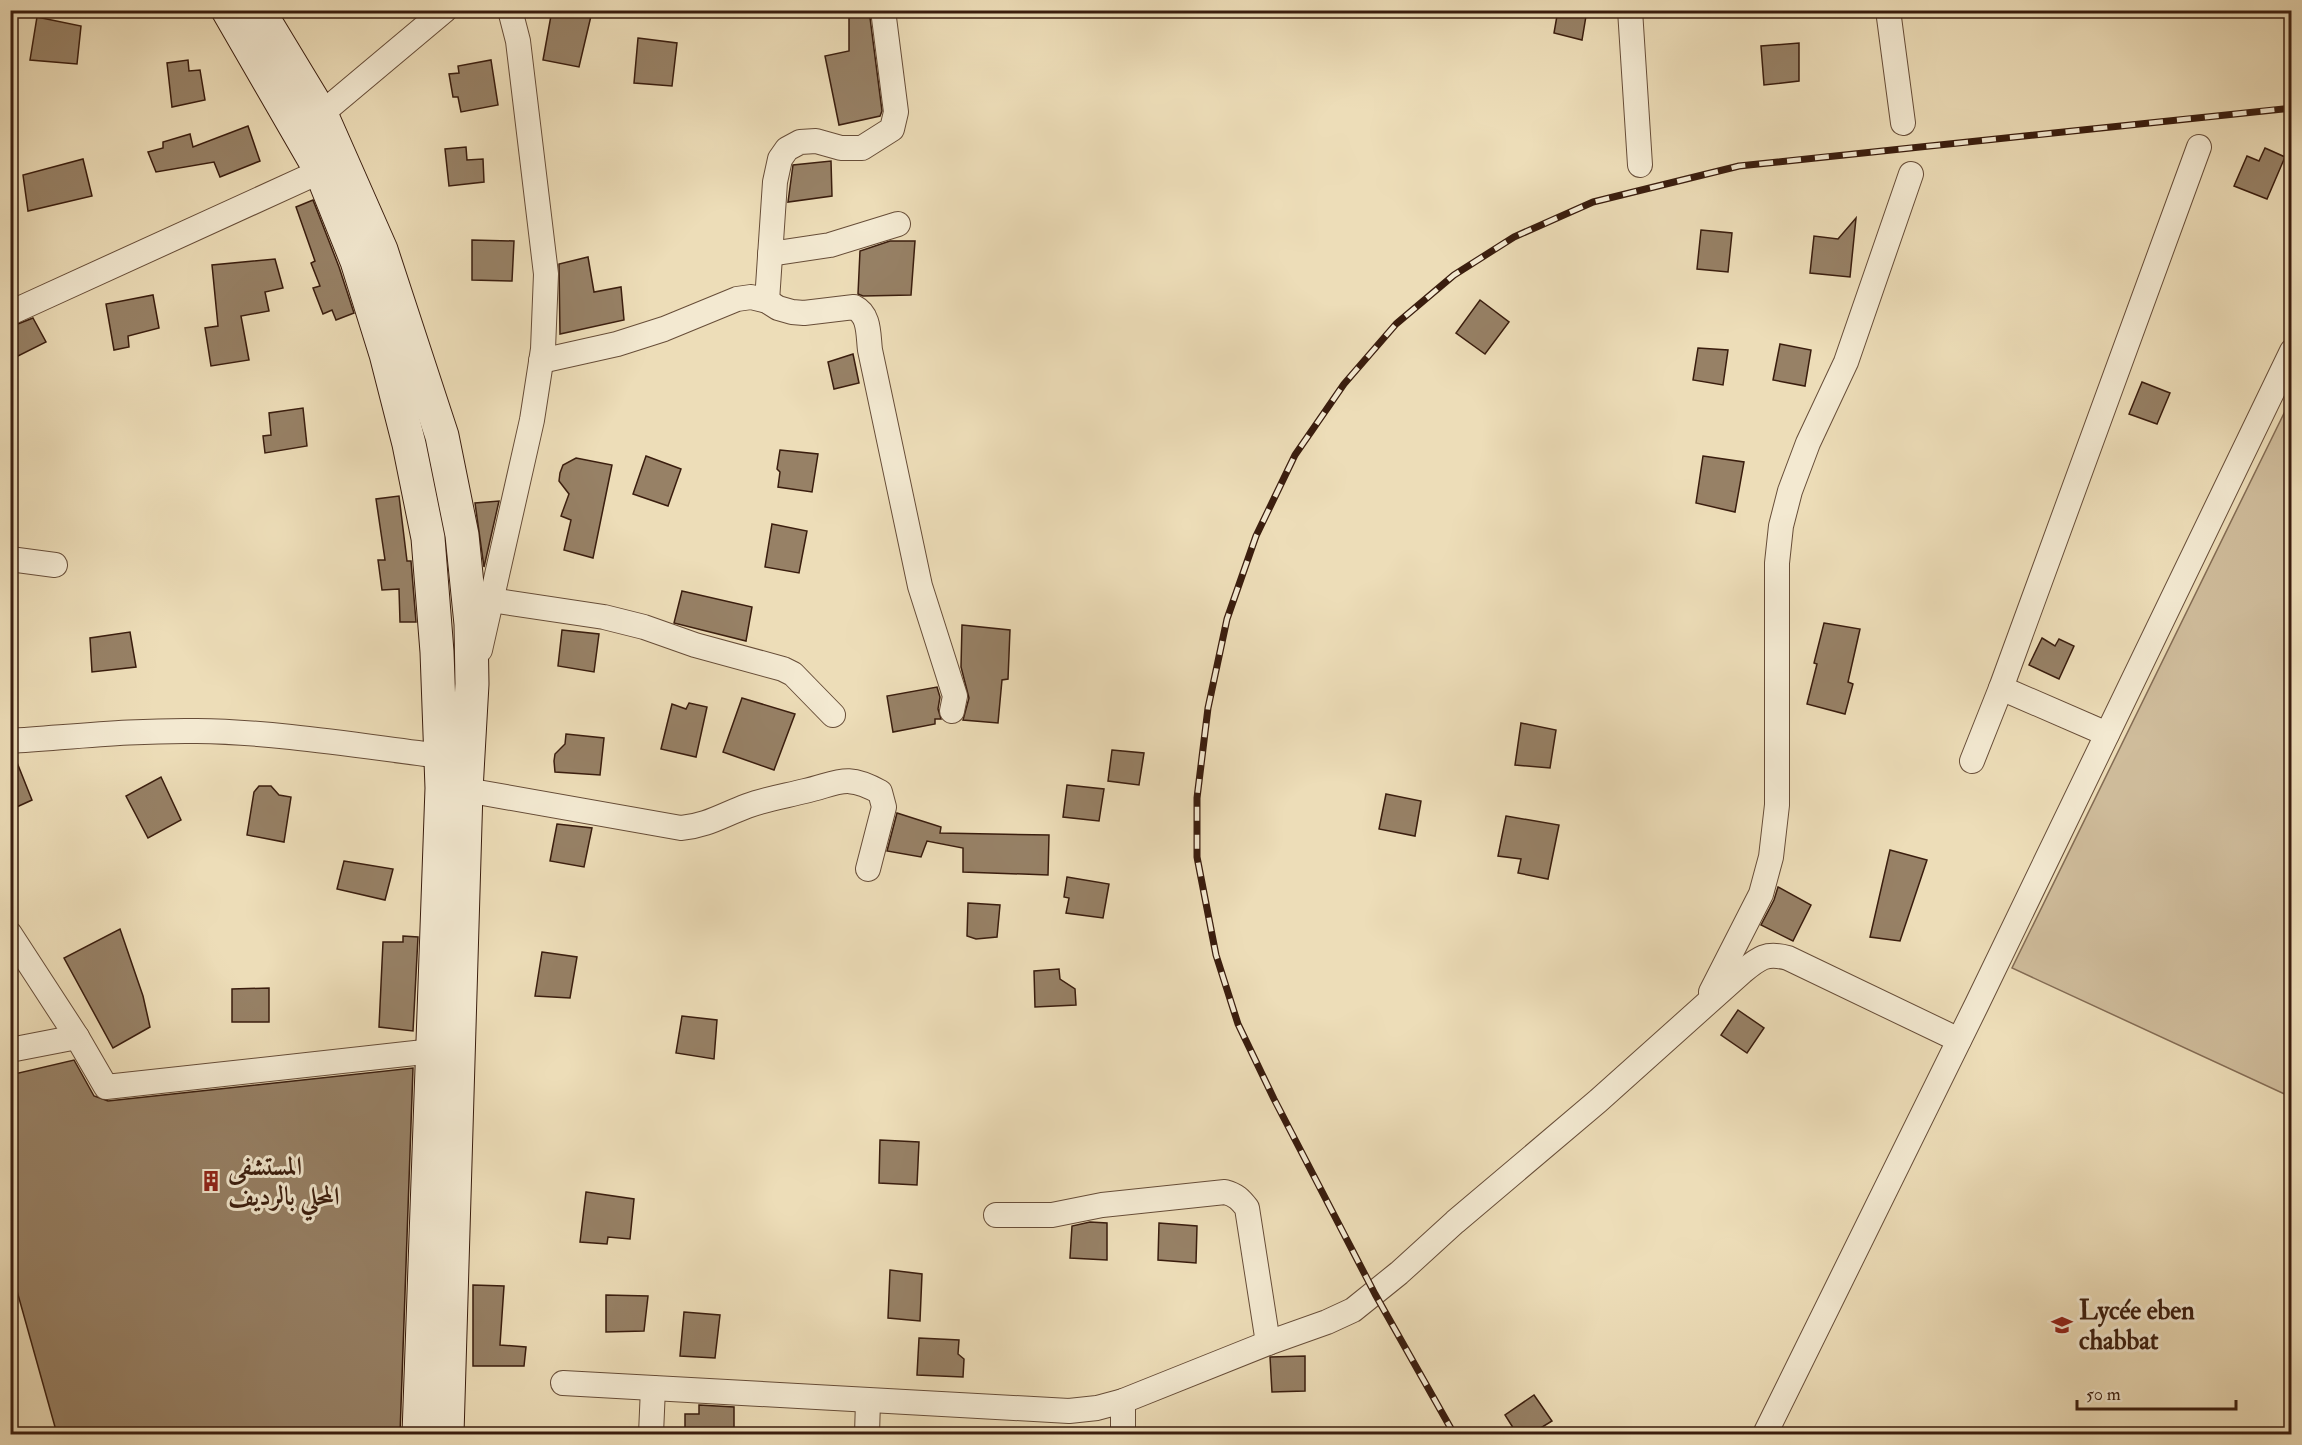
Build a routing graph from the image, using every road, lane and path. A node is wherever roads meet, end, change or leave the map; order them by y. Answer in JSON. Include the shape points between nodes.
{"nodes":[{"id":1,"x":228,"y":10,"type":"edge"},
{"id":2,"x":258,"y":10,"type":"edge"},
{"id":3,"x":446,"y":10,"type":"edge"},
{"id":4,"x":510,"y":10,"type":"edge"},
{"id":5,"x":528,"y":10,"type":"edge"},
{"id":6,"x":883,"y":10,"type":"edge"},
{"id":7,"x":1630,"y":10,"type":"edge"},
{"id":8,"x":1887,"y":10,"type":"edge"},
{"id":9,"x":518,"y":41,"type":"junction"},
{"id":10,"x":309,"y":120,"type":"junction"},
{"id":11,"x":1903,"y":123,"type":"dead end"},
{"id":12,"x":2199,"y":147,"type":"dead end"},
{"id":13,"x":1640,"y":165,"type":"dead end"},
{"id":14,"x":321,"y":171,"type":"junction"},
{"id":15,"x":1911,"y":174,"type":"dead end"},
{"id":16,"x":898,"y":224,"type":"dead end"},
{"id":17,"x":770,"y":254,"type":"junction"},
{"id":18,"x":767,"y":301,"type":"junction"},
{"id":19,"x":10,"y":313,"type":"edge"},
{"id":20,"x":2292,"y":351,"type":"edge"},
{"id":21,"x":541,"y":361,"type":"junction"},
{"id":22,"x":10,"y":559,"type":"edge"},
{"id":23,"x":55,"y":565,"type":"dead end"},
{"id":24,"x":492,"y":600,"type":"junction"},
{"id":25,"x":472,"y":684,"type":"junction"},
{"id":26,"x":2001,"y":688,"type":"junction"},
{"id":27,"x":952,"y":711,"type":"dead end"},
{"id":28,"x":833,"y":715,"type":"dead end"},
{"id":29,"x":2107,"y":734,"type":"junction"},
{"id":30,"x":10,"y":741,"type":"edge"},
{"id":31,"x":441,"y":756,"type":"junction"},
{"id":32,"x":1972,"y":761,"type":"dead end"},
{"id":33,"x":466,"y":790,"type":"junction"},
{"id":34,"x":868,"y":869,"type":"dead end"},
{"id":35,"x":10,"y":934,"type":"edge"},
{"id":36,"x":1705,"y":1005,"type":"junction"},
{"id":37,"x":77,"y":1037,"type":"junction"},
{"id":38,"x":1959,"y":1040,"type":"junction"},
{"id":39,"x":10,"y":1050,"type":"edge"},
{"id":40,"x":445,"y":1052,"type":"junction"},
{"id":41,"x":996,"y":1215,"type":"dead end"},
{"id":42,"x":1268,"y":1343,"type":"junction"},
{"id":43,"x":562,"y":1383,"type":"dead end"},
{"id":44,"x":652,"y":1388,"type":"junction"},
{"id":45,"x":868,"y":1401,"type":"junction"},
{"id":46,"x":1123,"y":1401,"type":"junction"},
{"id":47,"x":419,"y":1434,"type":"edge"},
{"id":48,"x":447,"y":1434,"type":"edge"},
{"id":49,"x":651,"y":1434,"type":"edge"},
{"id":50,"x":867,"y":1434,"type":"edge"},
{"id":51,"x":1123,"y":1434,"type":"edge"},
{"id":52,"x":1765,"y":1434,"type":"edge"}],
"edges":[{"from":1,"to":10,"type":"main road"},
{"from":2,"to":10,"type":"main road"},
{"from":3,"to":10,"type":"street"},
{"from":4,"to":9,"type":"street"},
{"from":5,"to":9,"type":"street"},
{"from":6,"to":17,"type":"street","via":[[896,112],[892,129],[862,148],[841,148],[816,141],[800,142],[787,149],[780,159],[775,182]]},
{"from":7,"to":13,"type":"street"},
{"from":8,"to":11,"type":"street"},
{"from":9,"to":21,"type":"street","via":[[546,274]]},
{"from":10,"to":14,"type":"main road"},
{"from":10,"to":25,"type":"main road","via":[[381,250],[441,436],[462,535],[471,624]]},
{"from":12,"to":26,"type":"street"},
{"from":14,"to":19,"type":"street"},
{"from":14,"to":31,"type":"main road","via":[[357,261],[410,444],[428,537]]},
{"from":15,"to":36,"type":"street","via":[[1846,362],[1808,443],[1781,526],[1777,563],[1777,805],[1771,857],[1761,894]]},
{"from":16,"to":17,"type":"street","via":[[830,244]]},
{"from":17,"to":18,"type":"street"},
{"from":18,"to":21,"type":"street","via":[[737,299],[617,344]]},
{"from":18,"to":27,"type":"street","via":[[778,308],[804,313],[854,307],[866,318],[920,586],[956,696]]},
{"from":20,"to":29,"type":"street"},
{"from":21,"to":24,"type":"street","via":[[532,420]]},
{"from":22,"to":23,"type":"street"},
{"from":24,"to":25,"type":"street"},
{"from":24,"to":28,"type":"street","via":[[604,617],[783,669],[793,674]]},
{"from":25,"to":33,"type":"main road"},
{"from":26,"to":29,"type":"street"},
{"from":26,"to":32,"type":"street"},
{"from":29,"to":38,"type":"street"},
{"from":30,"to":31,"type":"street","via":[[196,730],[245,732]]},
{"from":31,"to":40,"type":"main road"},
{"from":33,"to":34,"type":"street","via":[[681,828],[699,826],[774,797],[842,780],[864,783],[880,792],[884,807]]},
{"from":33,"to":40,"type":"main road"},
{"from":35,"to":37,"type":"street"},
{"from":36,"to":38,"type":"street","via":[[1753,962],[1775,954]]},
{"from":36,"to":42,"type":"street","via":[[1375,1294],[1327,1322]]},
{"from":37,"to":39,"type":"street"},
{"from":37,"to":40,"type":"street","via":[[106,1087]]},
{"from":38,"to":52,"type":"street"},
{"from":40,"to":47,"type":"main road"},
{"from":40,"to":48,"type":"main road"},
{"from":41,"to":42,"type":"street","via":[[1052,1215],[1102,1205],[1234,1194],[1246,1208]]},
{"from":42,"to":46,"type":"street"},
{"from":43,"to":44,"type":"street"},
{"from":44,"to":45,"type":"street"},
{"from":44,"to":49,"type":"street"},
{"from":45,"to":46,"type":"street","via":[[1069,1411]]},
{"from":45,"to":50,"type":"street"},
{"from":46,"to":51,"type":"street"}]}
